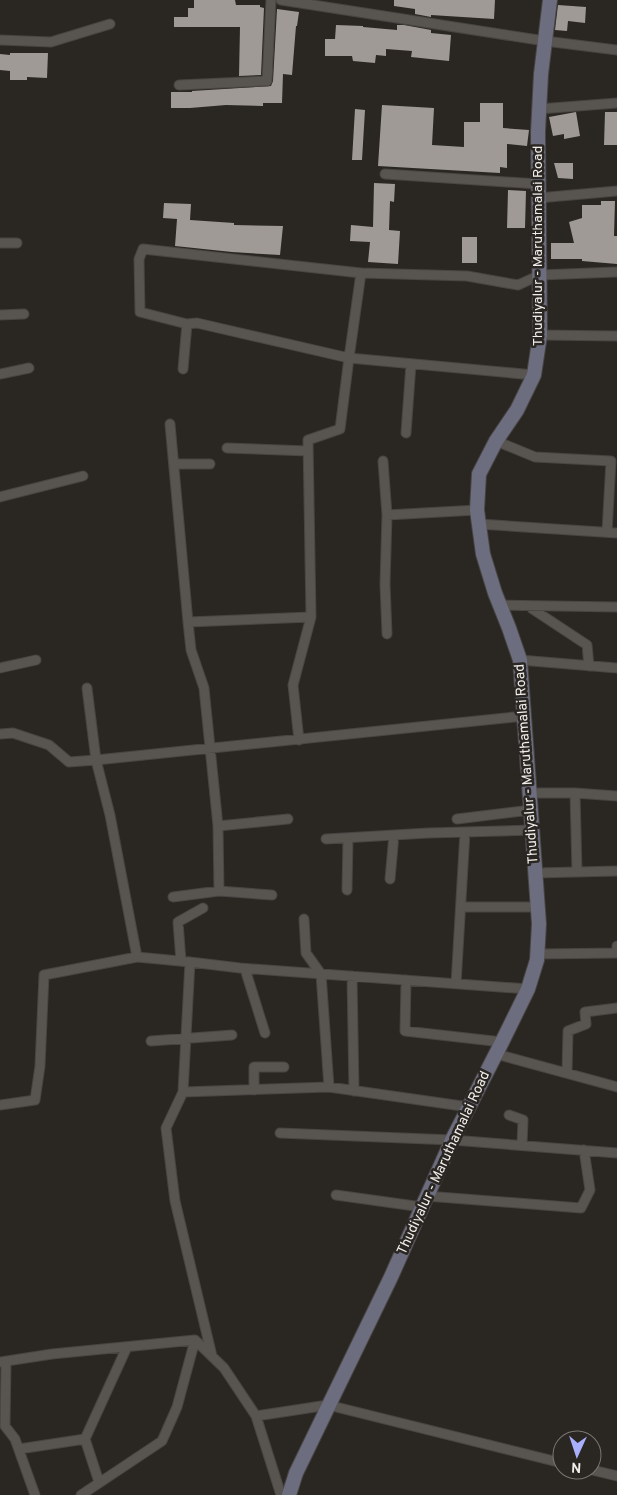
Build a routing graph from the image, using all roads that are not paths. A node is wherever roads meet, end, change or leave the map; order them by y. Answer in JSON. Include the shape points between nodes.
{"nodes":[{"id":1,"x":272,"y":0,"type":"edge"},
{"id":2,"x":281,"y":0,"type":"edge"},
{"id":3,"x":550,"y":0,"type":"edge"},
{"id":4,"x":110,"y":24,"type":"dead end"},
{"id":5,"x":0,"y":40,"type":"edge"},
{"id":6,"x":544,"y":41,"type":"junction"},
{"id":7,"x":617,"y":50,"type":"edge"},
{"id":8,"x":180,"y":85,"type":"dead end"},
{"id":9,"x":617,"y":103,"type":"edge"},
{"id":10,"x":540,"y":109,"type":"junction"},
{"id":11,"x":385,"y":174,"type":"dead end"},
{"id":12,"x":538,"y":184,"type":"junction"},
{"id":13,"x":617,"y":191,"type":"edge"},
{"id":14,"x":538,"y":198,"type":"junction"},
{"id":15,"x":17,"y":242,"type":"dead end"},
{"id":16,"x":0,"y":243,"type":"edge"},
{"id":17,"x":617,"y":272,"type":"edge"},
{"id":18,"x":361,"y":273,"type":"junction"},
{"id":19,"x":540,"y":275,"type":"junction"},
{"id":20,"x":24,"y":314,"type":"dead end"},
{"id":21,"x":0,"y":315,"type":"edge"},
{"id":22,"x":187,"y":324,"type":"junction"},
{"id":23,"x":540,"y":335,"type":"junction"},
{"id":24,"x":617,"y":336,"type":"edge"},
{"id":25,"x":349,"y":358,"type":"junction"},
{"id":26,"x":411,"y":364,"type":"junction"},
{"id":27,"x":29,"y":368,"type":"dead end"},
{"id":28,"x":182,"y":368,"type":"dead end"},
{"id":29,"x":0,"y":374,"type":"edge"},
{"id":30,"x":534,"y":375,"type":"junction"},
{"id":31,"x":170,"y":424,"type":"dead end"},
{"id":32,"x":406,"y":433,"type":"dead end"},
{"id":33,"x":496,"y":441,"type":"junction"},
{"id":34,"x":227,"y":448,"type":"dead end"},
{"id":35,"x":308,"y":451,"type":"junction"},
{"id":36,"x":383,"y":461,"type":"dead end"},
{"id":37,"x":174,"y":464,"type":"junction"},
{"id":38,"x":210,"y":464,"type":"dead end"},
{"id":39,"x":82,"y":476,"type":"dead end"},
{"id":40,"x":0,"y":497,"type":"edge"},
{"id":41,"x":477,"y":510,"type":"junction"},
{"id":42,"x":387,"y":514,"type":"junction"},
{"id":43,"x":479,"y":524,"type":"junction"},
{"id":44,"x":607,"y":532,"type":"junction"},
{"id":45,"x":617,"y":533,"type":"edge"},
{"id":46,"x":500,"y":605,"type":"junction"},
{"id":47,"x":528,"y":606,"type":"junction"},
{"id":48,"x":617,"y":607,"type":"edge"},
{"id":49,"x":311,"y":617,"type":"junction"},
{"id":50,"x":188,"y":622,"type":"junction"},
{"id":51,"x":387,"y":634,"type":"dead end"},
{"id":52,"x":36,"y":660,"type":"dead end"},
{"id":53,"x":520,"y":660,"type":"junction"},
{"id":54,"x":589,"y":666,"type":"junction"},
{"id":55,"x":0,"y":668,"type":"edge"},
{"id":56,"x":617,"y":668,"type":"edge"},
{"id":57,"x":87,"y":688,"type":"dead end"},
{"id":58,"x":524,"y":716,"type":"junction"},
{"id":59,"x":0,"y":734,"type":"edge"},
{"id":60,"x":299,"y":740,"type":"junction"},
{"id":61,"x":210,"y":749,"type":"junction"},
{"id":62,"x":96,"y":760,"type":"junction"},
{"id":63,"x":529,"y":793,"type":"junction"},
{"id":64,"x":575,"y":793,"type":"junction"},
{"id":65,"x":617,"y":796,"type":"edge"},
{"id":66,"x":531,"y":810,"type":"junction"},
{"id":67,"x":288,"y":819,"type":"dead end"},
{"id":68,"x":456,"y":819,"type":"dead end"},
{"id":69,"x":218,"y":826,"type":"junction"},
{"id":70,"x":532,"y":830,"type":"junction"},
{"id":71,"x":465,"y":832,"type":"junction"},
{"id":72,"x":394,"y":835,"type":"junction"},
{"id":73,"x":348,"y":838,"type":"junction"},
{"id":74,"x":326,"y":839,"type":"dead end"},
{"id":75,"x":617,"y":871,"type":"edge"},
{"id":76,"x":577,"y":872,"type":"junction"},
{"id":77,"x":535,"y":873,"type":"junction"},
{"id":78,"x":390,"y":879,"type":"dead end"},
{"id":79,"x":347,"y":890,"type":"dead end"},
{"id":80,"x":219,"y":891,"type":"junction"},
{"id":81,"x":272,"y":895,"type":"dead end"},
{"id":82,"x":173,"y":897,"type":"dead end"},
{"id":83,"x":461,"y":907,"type":"junction"},
{"id":84,"x":538,"y":907,"type":"junction"},
{"id":85,"x":202,"y":908,"type":"dead end"},
{"id":86,"x":304,"y":919,"type":"dead end"},
{"id":87,"x":617,"y":946,"type":"edge"},
{"id":88,"x":537,"y":954,"type":"junction"},
{"id":89,"x":137,"y":957,"type":"junction"},
{"id":90,"x":185,"y":962,"type":"junction"},
{"id":91,"x":246,"y":969,"type":"junction"},
{"id":92,"x":321,"y":974,"type":"junction"},
{"id":93,"x":352,"y":976,"type":"junction"},
{"id":94,"x":406,"y":980,"type":"junction"},
{"id":95,"x":456,"y":984,"type":"junction"},
{"id":96,"x":528,"y":989,"type":"junction"},
{"id":97,"x":617,"y":1008,"type":"edge"},
{"id":98,"x":265,"y":1033,"type":"dead end"},
{"id":99,"x":232,"y":1036,"type":"dead end"},
{"id":100,"x":186,"y":1039,"type":"junction"},
{"id":101,"x":151,"y":1041,"type":"dead end"},
{"id":102,"x":499,"y":1048,"type":"junction"},
{"id":103,"x":284,"y":1067,"type":"dead end"},
{"id":104,"x":567,"y":1073,"type":"junction"},
{"id":105,"x":329,"y":1087,"type":"junction"},
{"id":106,"x":617,"y":1087,"type":"edge"},
{"id":107,"x":254,"y":1090,"type":"junction"},
{"id":108,"x":354,"y":1091,"type":"junction"},
{"id":109,"x":183,"y":1092,"type":"junction"},
{"id":110,"x":0,"y":1105,"type":"edge"},
{"id":111,"x":469,"y":1106,"type":"junction"},
{"id":112,"x":509,"y":1115,"type":"dead end"},
{"id":113,"x":280,"y":1133,"type":"dead end"},
{"id":114,"x":452,"y":1140,"type":"junction"},
{"id":115,"x":522,"y":1145,"type":"junction"},
{"id":116,"x":584,"y":1150,"type":"junction"},
{"id":117,"x":617,"y":1154,"type":"edge"},
{"id":118,"x":336,"y":1195,"type":"dead end"},
{"id":119,"x":424,"y":1202,"type":"junction"},
{"id":120,"x":196,"y":1340,"type":"junction"},
{"id":121,"x":127,"y":1347,"type":"junction"},
{"id":122,"x":212,"y":1356,"type":"junction"},
{"id":123,"x":3,"y":1362,"type":"edge"},
{"id":124,"x":328,"y":1404,"type":"junction"},
{"id":125,"x":256,"y":1416,"type":"junction"},
{"id":126,"x":85,"y":1439,"type":"junction"},
{"id":127,"x":19,"y":1449,"type":"junction"},
{"id":128,"x":552,"y":1460,"type":"edge"},
{"id":129,"x":602,"y":1472,"type":"edge"},
{"id":130,"x":617,"y":1476,"type":"edge"},
{"id":131,"x":99,"y":1482,"type":"junction"},
{"id":132,"x":35,"y":1495,"type":"edge"},
{"id":133,"x":81,"y":1495,"type":"edge"},
{"id":134,"x":281,"y":1495,"type":"edge"},
{"id":135,"x":289,"y":1495,"type":"edge"}],
"edges":[{"from":1,"to":8,"type":"street","via":[[267,81]]},
{"from":2,"to":6,"type":"street"},
{"from":3,"to":6,"type":"main road","name":"Thudiyalur - Maruthamalai Road"},
{"from":4,"to":5,"type":"street","via":[[51,42]]},
{"from":6,"to":7,"type":"street"},
{"from":6,"to":10,"type":"main road","name":"Thudiyalur - Maruthamalai Road"},
{"from":9,"to":10,"type":"street"},
{"from":10,"to":12,"type":"main road","name":"Thudiyalur - Maruthamalai Road"},
{"from":11,"to":12,"type":"street"},
{"from":12,"to":14,"type":"main road","name":"Thudiyalur - Maruthamalai Road"},
{"from":13,"to":14,"type":"street"},
{"from":14,"to":19,"type":"main road","name":"Thudiyalur - Maruthamalai Road"},
{"from":15,"to":16,"type":"street"},
{"from":17,"to":19,"type":"street"},
{"from":18,"to":19,"type":"street","via":[[467,276],[518,285]]},
{"from":18,"to":22,"type":"street","via":[[143,249],[138,259],[140,312]]},
{"from":18,"to":25,"type":"street"},
{"from":19,"to":23,"type":"main road","name":"Thudiyalur - Maruthamalai Road"},
{"from":20,"to":21,"type":"street"},
{"from":22,"to":25,"type":"street","via":[[197,323]]},
{"from":22,"to":28,"type":"street"},
{"from":23,"to":24,"type":"street"},
{"from":23,"to":30,"type":"main road","name":"Thudiyalur - Maruthamalai Road"},
{"from":25,"to":26,"type":"street"},
{"from":25,"to":35,"type":"street","via":[[340,429],[308,440]]},
{"from":26,"to":30,"type":"street"},
{"from":26,"to":32,"type":"street"},
{"from":27,"to":29,"type":"street"},
{"from":30,"to":33,"type":"main road","name":"Thudiyalur - Maruthamalai Road","via":[[517,410]]},
{"from":31,"to":37,"type":"street"},
{"from":33,"to":41,"type":"main road","name":"Thudiyalur - Maruthamalai Road","via":[[478,474]]},
{"from":33,"to":44,"type":"street","via":[[535,457],[611,461]]},
{"from":34,"to":35,"type":"street"},
{"from":35,"to":49,"type":"street"},
{"from":36,"to":42,"type":"street"},
{"from":37,"to":38,"type":"street"},
{"from":37,"to":50,"type":"street"},
{"from":39,"to":40,"type":"street"},
{"from":41,"to":42,"type":"street"},
{"from":41,"to":43,"type":"main road","name":"Thudiyalur - Maruthamalai Road"},
{"from":42,"to":51,"type":"street"},
{"from":43,"to":44,"type":"street"},
{"from":43,"to":46,"type":"main road","name":"Thudiyalur - Maruthamalai Road","via":[[483,554]]},
{"from":44,"to":45,"type":"street"},
{"from":46,"to":47,"type":"street"},
{"from":46,"to":53,"type":"main road","name":"Thudiyalur - Maruthamalai Road"},
{"from":47,"to":48,"type":"street"},
{"from":47,"to":54,"type":"street","via":[[587,645]]},
{"from":49,"to":50,"type":"street"},
{"from":49,"to":60,"type":"street","via":[[293,684]]},
{"from":50,"to":61,"type":"street","via":[[192,650],[204,688]]},
{"from":52,"to":55,"type":"street"},
{"from":53,"to":54,"type":"street"},
{"from":53,"to":58,"type":"main road","name":"Thudiyalur - Maruthamalai Road"},
{"from":54,"to":56,"type":"street"},
{"from":57,"to":62,"type":"street"},
{"from":58,"to":60,"type":"street"},
{"from":58,"to":63,"type":"main road","name":"Thudiyalur - Maruthamalai Road"},
{"from":59,"to":62,"type":"street","via":[[13,733],[49,745],[69,762]]},
{"from":60,"to":61,"type":"street"},
{"from":61,"to":62,"type":"street"},
{"from":61,"to":69,"type":"street"},
{"from":62,"to":89,"type":"street"},
{"from":63,"to":64,"type":"street"},
{"from":63,"to":66,"type":"main road","name":"Thudiyalur - Maruthamalai Road"},
{"from":64,"to":65,"type":"street"},
{"from":64,"to":76,"type":"street"},
{"from":66,"to":68,"type":"street"},
{"from":66,"to":70,"type":"main road","name":"Thudiyalur - Maruthamalai Road"},
{"from":67,"to":69,"type":"street"},
{"from":69,"to":80,"type":"street"},
{"from":70,"to":71,"type":"street"},
{"from":70,"to":77,"type":"main road","name":"Thudiyalur - Maruthamalai Road"},
{"from":71,"to":72,"type":"street"},
{"from":71,"to":83,"type":"street"},
{"from":72,"to":73,"type":"street"},
{"from":72,"to":78,"type":"street"},
{"from":73,"to":74,"type":"street"},
{"from":73,"to":79,"type":"street"},
{"from":75,"to":76,"type":"street"},
{"from":76,"to":77,"type":"street"},
{"from":77,"to":84,"type":"main road","name":"Thudiyalur - Maruthamalai Road"},
{"from":80,"to":81,"type":"street"},
{"from":80,"to":82,"type":"street"},
{"from":83,"to":84,"type":"street"},
{"from":83,"to":95,"type":"street"},
{"from":84,"to":88,"type":"main road","name":"Thudiyalur - Maruthamalai Road"},
{"from":85,"to":90,"type":"street","via":[[178,922]]},
{"from":86,"to":92,"type":"street","via":[[306,953]]},
{"from":87,"to":88,"type":"street","via":[[617,953]]},
{"from":88,"to":96,"type":"main road","name":"Thudiyalur - Maruthamalai Road"},
{"from":89,"to":90,"type":"street"},
{"from":89,"to":110,"type":"street","via":[[44,975],[40,1066],[35,1100]]},
{"from":90,"to":91,"type":"street"},
{"from":90,"to":100,"type":"street"},
{"from":91,"to":92,"type":"street"},
{"from":91,"to":98,"type":"street"},
{"from":92,"to":93,"type":"street"},
{"from":92,"to":105,"type":"street"},
{"from":93,"to":94,"type":"street"},
{"from":93,"to":108,"type":"street"},
{"from":94,"to":95,"type":"street"},
{"from":94,"to":102,"type":"street","via":[[406,1031]]},
{"from":95,"to":96,"type":"street"},
{"from":96,"to":102,"type":"main road","name":"Thudiyalur - Maruthamalai Road"},
{"from":97,"to":104,"type":"street","via":[[585,1012],[586,1024],[568,1031]]},
{"from":99,"to":100,"type":"street"},
{"from":100,"to":101,"type":"street"},
{"from":100,"to":109,"type":"street"},
{"from":102,"to":104,"type":"street"},
{"from":102,"to":111,"type":"main road","name":"Thudiyalur - Maruthamalai Road"},
{"from":103,"to":107,"type":"street","via":[[254,1067]]},
{"from":104,"to":106,"type":"street"},
{"from":105,"to":107,"type":"street"},
{"from":105,"to":108,"type":"street"},
{"from":107,"to":109,"type":"street"},
{"from":108,"to":111,"type":"street"},
{"from":109,"to":122,"type":"street","via":[[166,1128],[175,1201]]},
{"from":111,"to":114,"type":"main road","name":"Thudiyalur - Maruthamalai Road"},
{"from":112,"to":115,"type":"street","via":[[523,1120]]},
{"from":113,"to":114,"type":"street"},
{"from":114,"to":115,"type":"street"},
{"from":114,"to":119,"type":"main road","name":"Thudiyalur - Maruthamalai Road"},
{"from":115,"to":116,"type":"street"},
{"from":116,"to":117,"type":"street"},
{"from":116,"to":119,"type":"street","via":[[590,1190],[581,1208]]},
{"from":118,"to":119,"type":"street"},
{"from":119,"to":124,"type":"main road","name":"Thudiyalur - Maruthamalai Road"},
{"from":120,"to":121,"type":"street"},
{"from":120,"to":122,"type":"street"},
{"from":120,"to":131,"type":"street","via":[[177,1407],[162,1441]]},
{"from":121,"to":123,"type":"street"},
{"from":121,"to":126,"type":"street"},
{"from":122,"to":125,"type":"street","via":[[224,1368]]},
{"from":123,"to":127,"type":"street","via":[[5,1426]]},
{"from":124,"to":125,"type":"street"},
{"from":124,"to":128,"type":"street"},
{"from":124,"to":135,"type":"main road","name":"Thudiyalur - Maruthamalai Road","via":[[296,1472]]},
{"from":125,"to":134,"type":"street"},
{"from":126,"to":127,"type":"street"},
{"from":126,"to":131,"type":"street"},
{"from":127,"to":132,"type":"street"},
{"from":129,"to":130,"type":"street"},
{"from":131,"to":133,"type":"street"}]}
